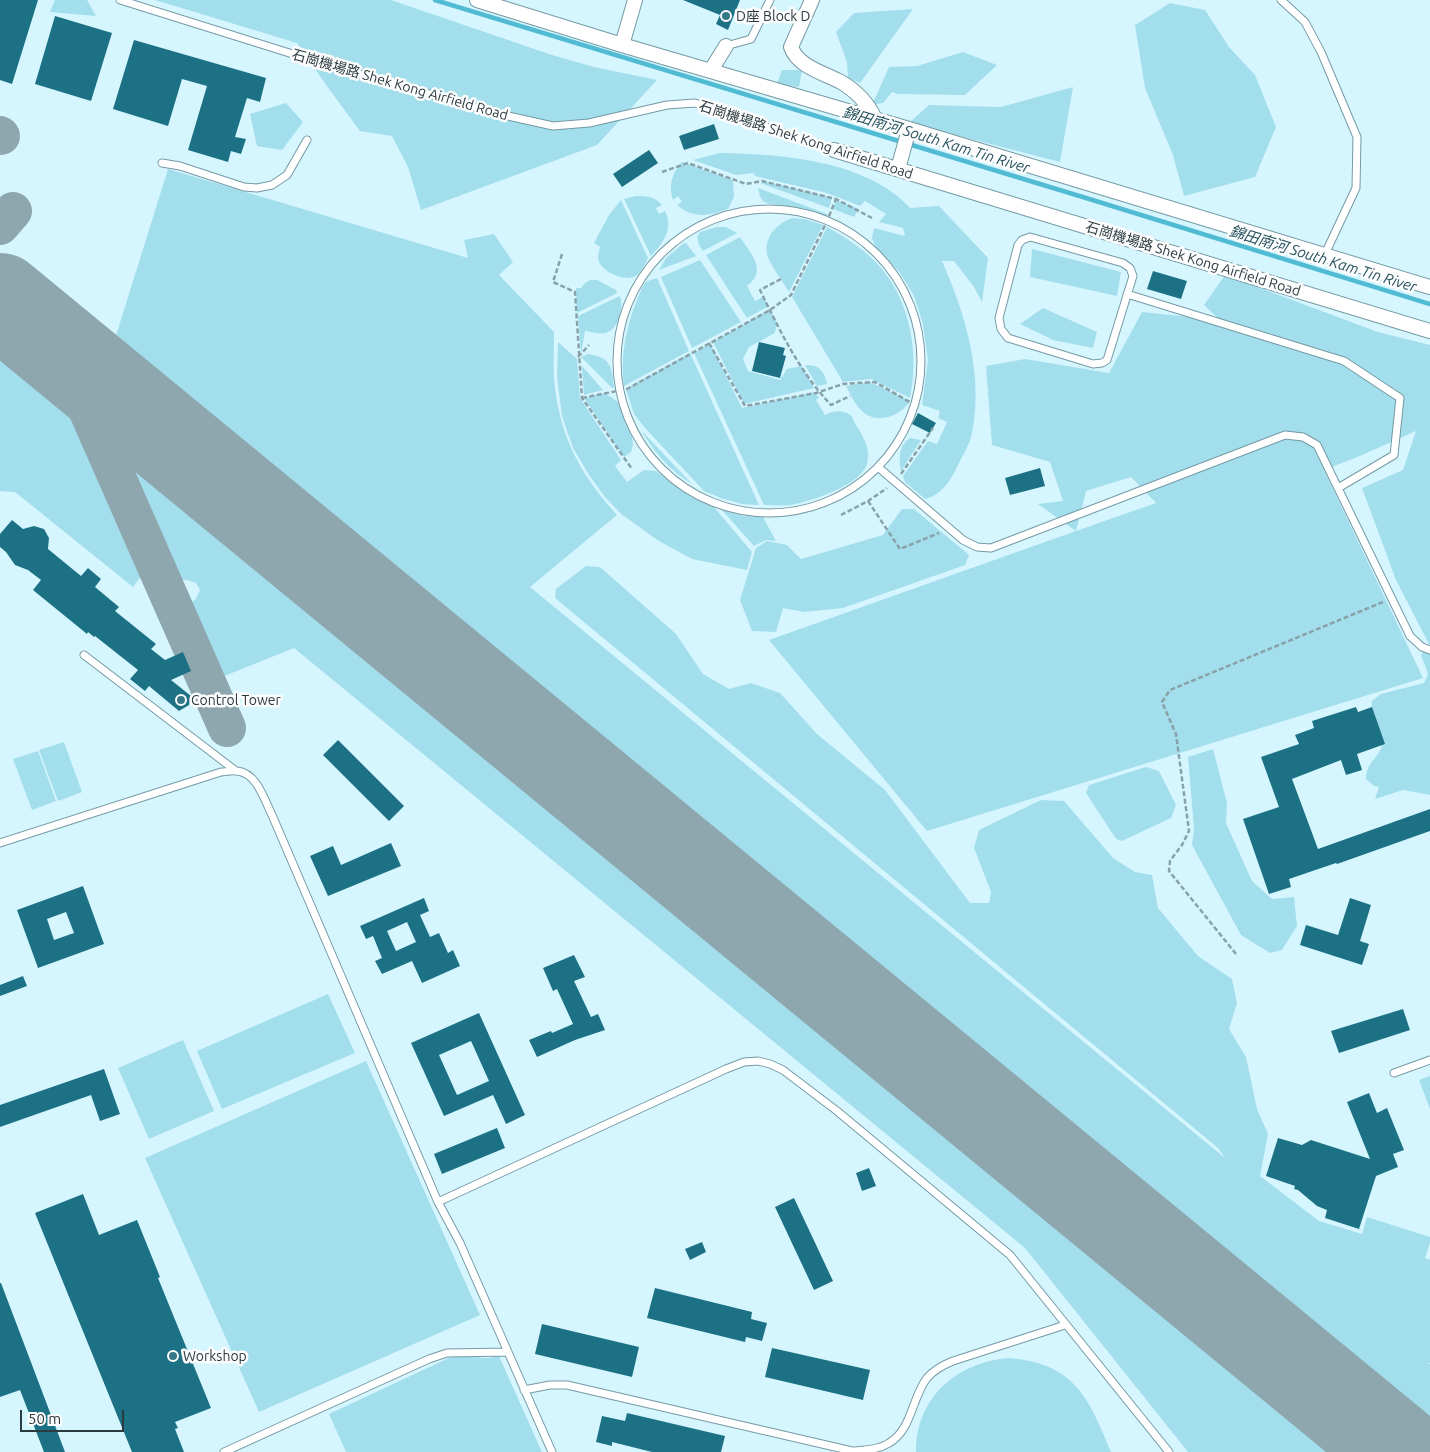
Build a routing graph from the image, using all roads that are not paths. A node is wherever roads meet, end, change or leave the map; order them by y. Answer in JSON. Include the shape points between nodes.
{"nodes":[{"id":1,"x":120,"y":0,"type":"edge"},
{"id":2,"x":477,"y":0,"type":"edge"},
{"id":3,"x":635,"y":0,"type":"edge"},
{"id":4,"x":770,"y":0,"type":"edge"},
{"id":5,"x":812,"y":0,"type":"edge"},
{"id":6,"x":1282,"y":0,"type":"edge"},
{"id":7,"x":622,"y":45,"type":"junction"},
{"id":8,"x":726,"y":46,"type":"joint"},
{"id":9,"x":712,"y":70,"type":"junction"},
{"id":10,"x":875,"y":119,"type":"junction"},
{"id":11,"x":909,"y":129,"type":"junction"},
{"id":12,"x":307,"y":140,"type":"dead end"},
{"id":13,"x":834,"y":150,"type":"joint"},
{"id":14,"x":162,"y":164,"type":"dead end"},
{"id":15,"x":898,"y":169,"type":"junction"},
{"id":16,"x":1325,"y":254,"type":"junction"},
{"id":17,"x":1430,"y":287,"type":"edge"},
{"id":18,"x":1128,"y":294,"type":"junction"},
{"id":19,"x":1430,"y":331,"type":"edge"},
{"id":20,"x":878,"y":467,"type":"junction"},
{"id":21,"x":1338,"y":488,"type":"junction"},
{"id":22,"x":1430,"y":650,"type":"edge"},
{"id":23,"x":84,"y":655,"type":"dead end"},
{"id":24,"x":236,"y":771,"type":"junction"},
{"id":25,"x":0,"y":842,"type":"edge"},
{"id":26,"x":1430,"y":1060,"type":"edge"},
{"id":27,"x":1394,"y":1073,"type":"dead end"},
{"id":28,"x":438,"y":1202,"type":"junction"},
{"id":29,"x":1066,"y":1325,"type":"junction"},
{"id":30,"x":508,"y":1352,"type":"junction"},
{"id":31,"x":524,"y":1390,"type":"junction"},
{"id":32,"x":224,"y":1452,"type":"edge"},
{"id":33,"x":552,"y":1452,"type":"edge"},
{"id":34,"x":1169,"y":1452,"type":"edge"}],
"edges":[{"from":1,"to":13,"type":"lane","name":"石崗機場路 Shek Kong Airfield Road","via":[[315,61],[499,114],[553,126],[589,123],[667,104],[695,103]]},
{"from":2,"to":7,"type":"street"},
{"from":3,"to":7,"type":"street"},
{"from":4,"to":8,"type":"lane","via":[[751,39]]},
{"from":5,"to":10,"type":"street","via":[[791,47],[793,53],[798,60],[858,94]]},
{"from":6,"to":16,"type":"lane","via":[[1305,22],[1357,137],[1356,188]]},
{"from":7,"to":9,"type":"street"},
{"from":8,"to":9,"type":"street"},
{"from":9,"to":10,"type":"street"},
{"from":10,"to":11,"type":"street"},
{"from":11,"to":15,"type":"street"},
{"from":11,"to":16,"type":"street"},
{"from":12,"to":14,"type":"lane","via":[[287,175],[272,185],[257,188]]},
{"from":13,"to":15,"type":"street","name":"石崗機場路 Shek Kong Airfield Road"},
{"from":15,"to":19,"type":"street","name":"石崗機場路 Shek Kong Airfield Road"},
{"from":16,"to":17,"type":"street"},
{"from":18,"to":18,"type":"lane","via":[[1133,276],[1123,262],[1030,237],[1018,245],[999,318],[1001,329],[1008,338],[1093,364],[1102,363],[1107,360]]},
{"from":18,"to":21,"type":"lane","via":[[1344,361],[1400,398],[1394,455]]},
{"from":20,"to":20,"type":"lane","via":[[850,490],[816,505],[780,512],[726,506],[692,492],[650,456],[631,425],[620,390],[619,335],[629,300],[648,269],[673,243],[722,217],[746,211],[785,211],[827,221],[846,230],[875,253],[907,298],[919,332],[921,350],[915,405],[900,438]]},
{"from":20,"to":21,"type":"lane","via":[[963,540],[977,547],[991,548],[1285,435],[1303,437],[1317,445]]},
{"from":21,"to":22,"type":"lane","via":[[1410,636],[1422,648]]},
{"from":23,"to":24,"type":"lane"},
{"from":24,"to":25,"type":"lane","via":[[187,782]]},
{"from":24,"to":28,"type":"lane","via":[[246,774],[256,783],[272,815]]},
{"from":26,"to":27,"type":"lane"},
{"from":28,"to":29,"type":"lane","via":[[726,1069],[744,1062],[764,1062],[783,1070],[809,1089],[1010,1254]]},
{"from":28,"to":30,"type":"lane","via":[[460,1243]]},
{"from":29,"to":31,"type":"lane","via":[[936,1369],[919,1391],[897,1437],[881,1447],[852,1451],[567,1385]]},
{"from":29,"to":34,"type":"lane"},
{"from":30,"to":31,"type":"lane"},
{"from":30,"to":32,"type":"lane","via":[[448,1353],[429,1359]]},
{"from":31,"to":33,"type":"lane"}]}
